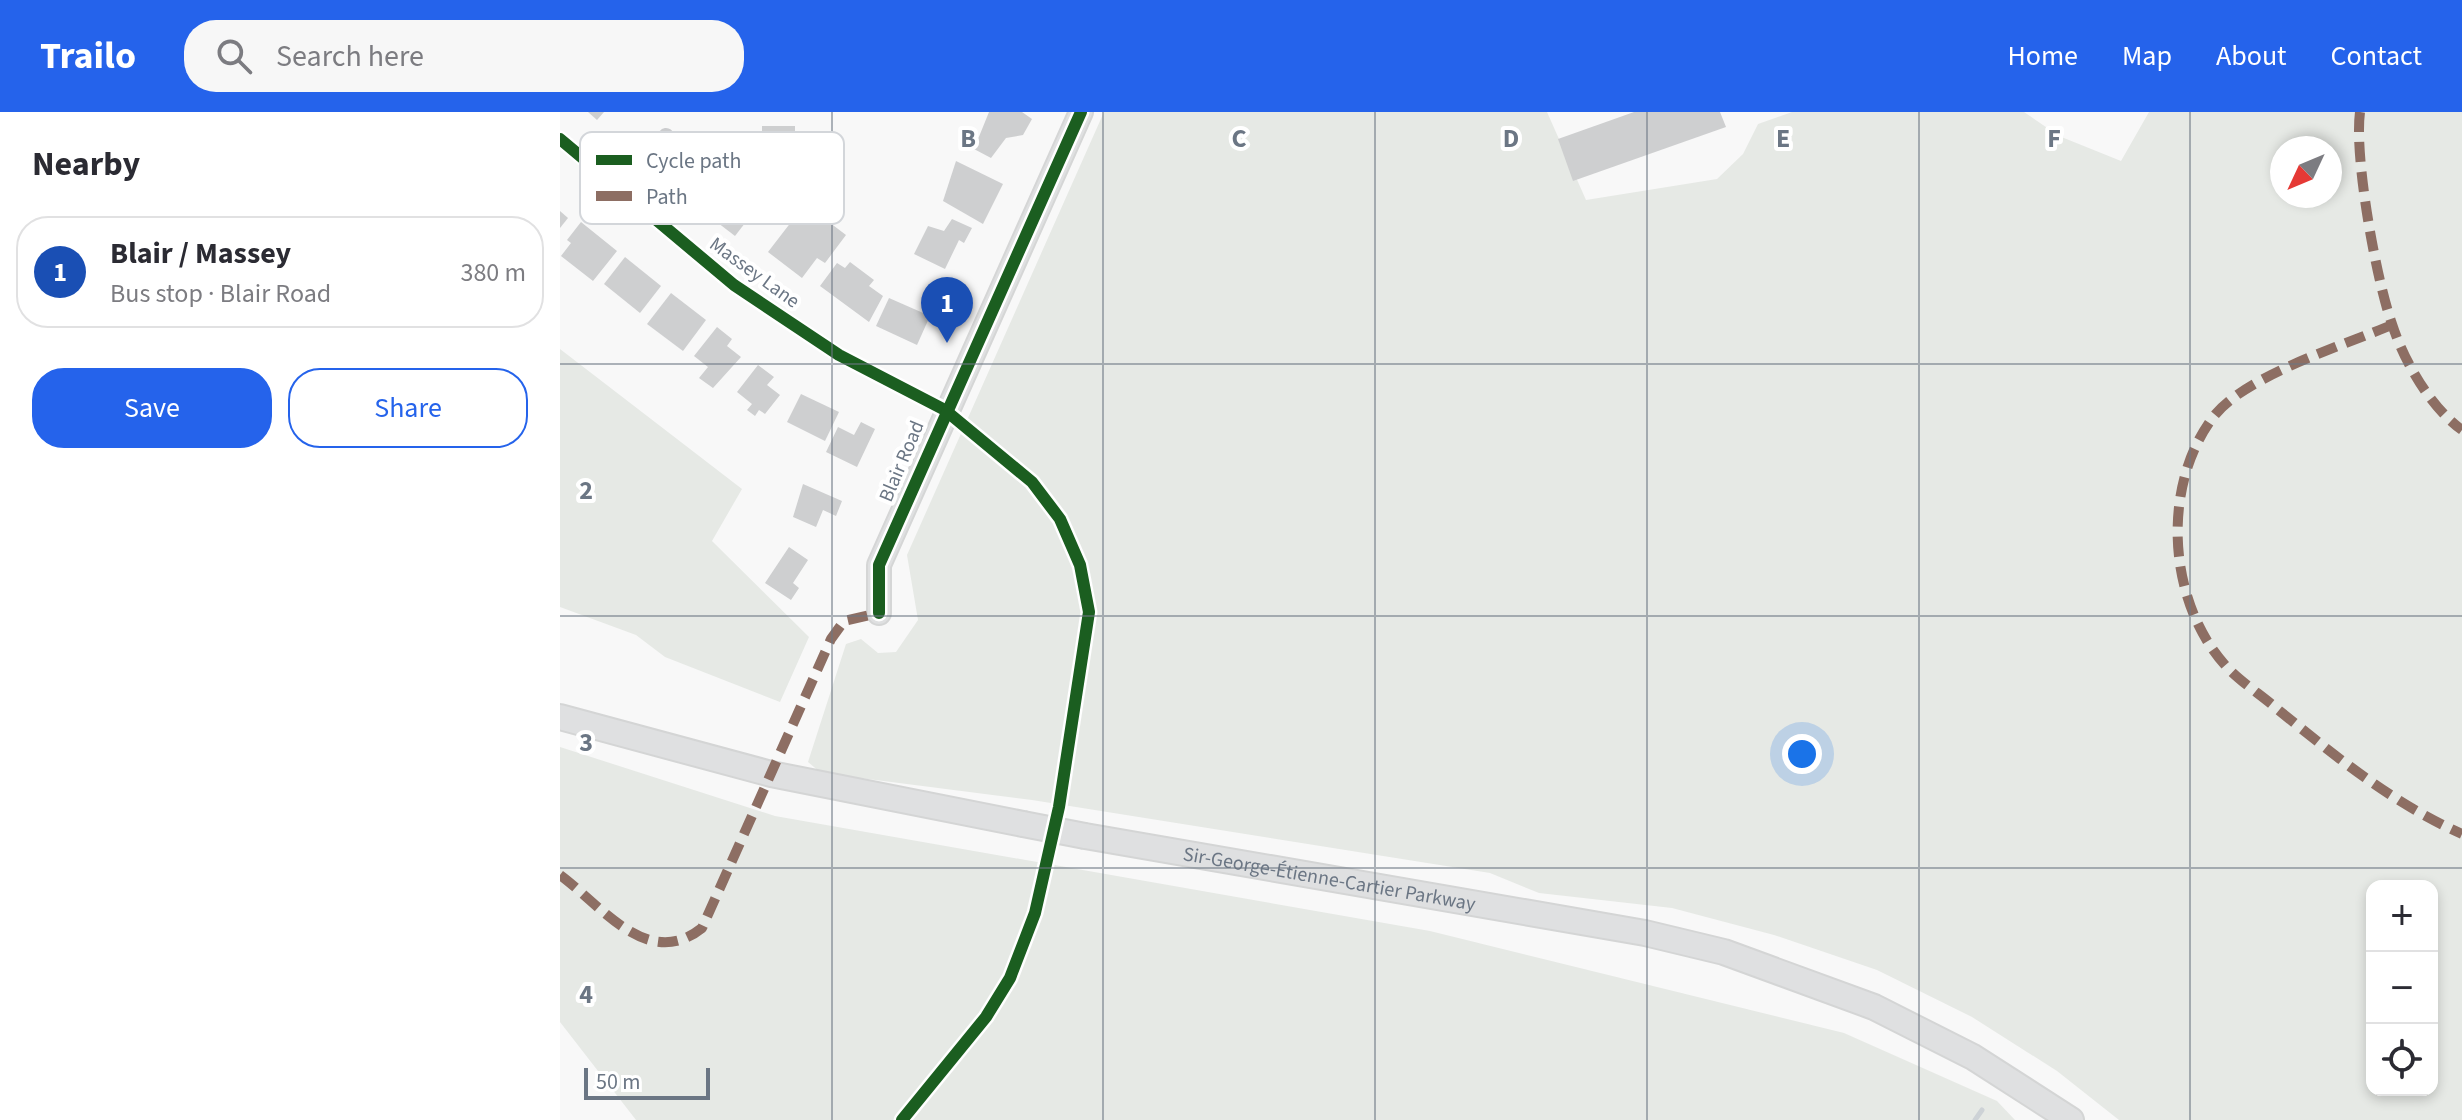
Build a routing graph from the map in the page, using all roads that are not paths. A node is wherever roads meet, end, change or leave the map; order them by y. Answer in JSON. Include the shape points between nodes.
{"nodes":[{"id":1,"x":1081,"y":112,"type":"edge"},
{"id":2,"x":560,"y":139,"type":"edge"},
{"id":3,"x":580,"y":156,"type":"edge"},
{"id":4,"x":661,"y":224,"type":"edge"},
{"id":5,"x":945,"y":410,"type":"junction"},
{"id":6,"x":879,"y":613,"type":"dead end"},
{"id":7,"x":560,"y":717,"type":"edge"},
{"id":8,"x":902,"y":1120,"type":"edge"},
{"id":9,"x":2071,"y":1120,"type":"edge"}],
"edges":[{"from":1,"to":5,"type":"street","name":"Blair Road"},
{"from":2,"to":3,"type":"street","name":"Massey Lane"},
{"from":4,"to":5,"type":"street","name":"Massey Lane","via":[[747,293],[839,355]]},
{"from":5,"to":6,"type":"street","name":"Blair Road","via":[[879,565]]},
{"from":5,"to":8,"type":"street","name":"Massey Lane","via":[[1032,482],[1060,519],[1080,565],[1089,612],[1059,807],[1035,913],[1010,978],[986,1017]]},
{"from":7,"to":9,"type":"main road","name":"Sir-George-Étienne-Cartier Parkway","bridge":true,"via":[[771,774],[1085,836],[1645,933],[1724,952],[1924,1029]]}]}
